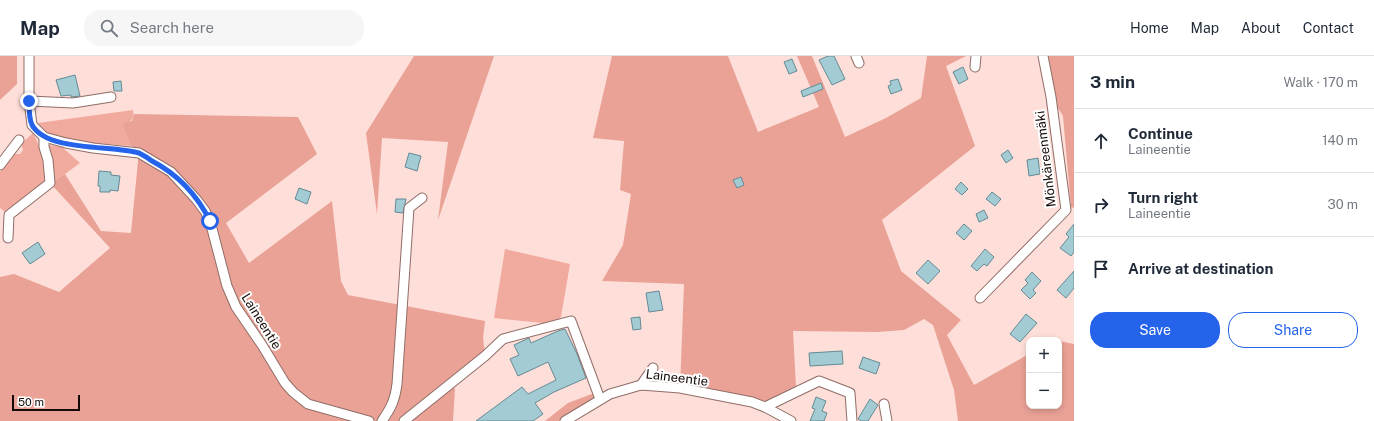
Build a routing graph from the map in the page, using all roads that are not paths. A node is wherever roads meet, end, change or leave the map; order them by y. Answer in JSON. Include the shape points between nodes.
{"nodes":[{"id":1,"x":29,"y":56,"type":"edge"},
{"id":2,"x":976,"y":56,"type":"edge"},
{"id":3,"x":1043,"y":56,"type":"edge"},
{"id":4,"x":975,"y":67,"type":"dead end"},
{"id":5,"x":110,"y":97,"type":"dead end"},
{"id":6,"x":29,"y":101,"type":"junction"},
{"id":7,"x":44,"y":137,"type":"junction"},
{"id":8,"x":19,"y":140,"type":"dead end"},
{"id":9,"x":0,"y":165,"type":"edge"},
{"id":10,"x":422,"y":198,"type":"dead end"},
{"id":11,"x":8,"y":238,"type":"dead end"},
{"id":12,"x":980,"y":298,"type":"dead end"},
{"id":13,"x":652,"y":368,"type":"dead end"},
{"id":14,"x":641,"y":385,"type":"junction"},
{"id":15,"x":600,"y":399,"type":"junction"},
{"id":16,"x":884,"y":404,"type":"dead end"},
{"id":17,"x":765,"y":407,"type":"junction"},
{"id":18,"x":369,"y":421,"type":"edge"},
{"id":19,"x":382,"y":421,"type":"edge"},
{"id":20,"x":404,"y":421,"type":"edge"},
{"id":21,"x":564,"y":421,"type":"edge"},
{"id":22,"x":791,"y":421,"type":"edge"},
{"id":23,"x":852,"y":421,"type":"edge"},
{"id":24,"x":886,"y":421,"type":"edge"}],
"edges":[{"from":1,"to":6,"type":"street"},
{"from":2,"to":4,"type":"street"},
{"from":3,"to":12,"type":"street","name":"Mönkäreenmäki","via":[[1066,210]]},
{"from":5,"to":6,"type":"street","via":[[73,103]]},
{"from":6,"to":7,"type":"street","via":[[32,125]]},
{"from":7,"to":11,"type":"street","via":[[50,183],[9,215]]},
{"from":7,"to":18,"type":"street","name":"Laineentie","via":[[93,148],[138,153],[171,172],[205,211],[227,286],[236,307],[285,383],[308,404]]},
{"from":8,"to":9,"type":"street"},
{"from":10,"to":19,"type":"street","via":[[409,208],[397,384],[391,408]]},
{"from":13,"to":14,"type":"street"},
{"from":14,"to":15,"type":"street","name":"Laineentie"},
{"from":14,"to":17,"type":"street","name":"Laineentie","via":[[680,388],[752,402]]},
{"from":15,"to":20,"type":"street","via":[[571,321],[503,339]]},
{"from":15,"to":21,"type":"street","name":"Laineentie"},
{"from":16,"to":24,"type":"street"},
{"from":17,"to":22,"type":"street","name":"Laineentie"},
{"from":17,"to":23,"type":"street","via":[[819,381],[850,393]]}]}
